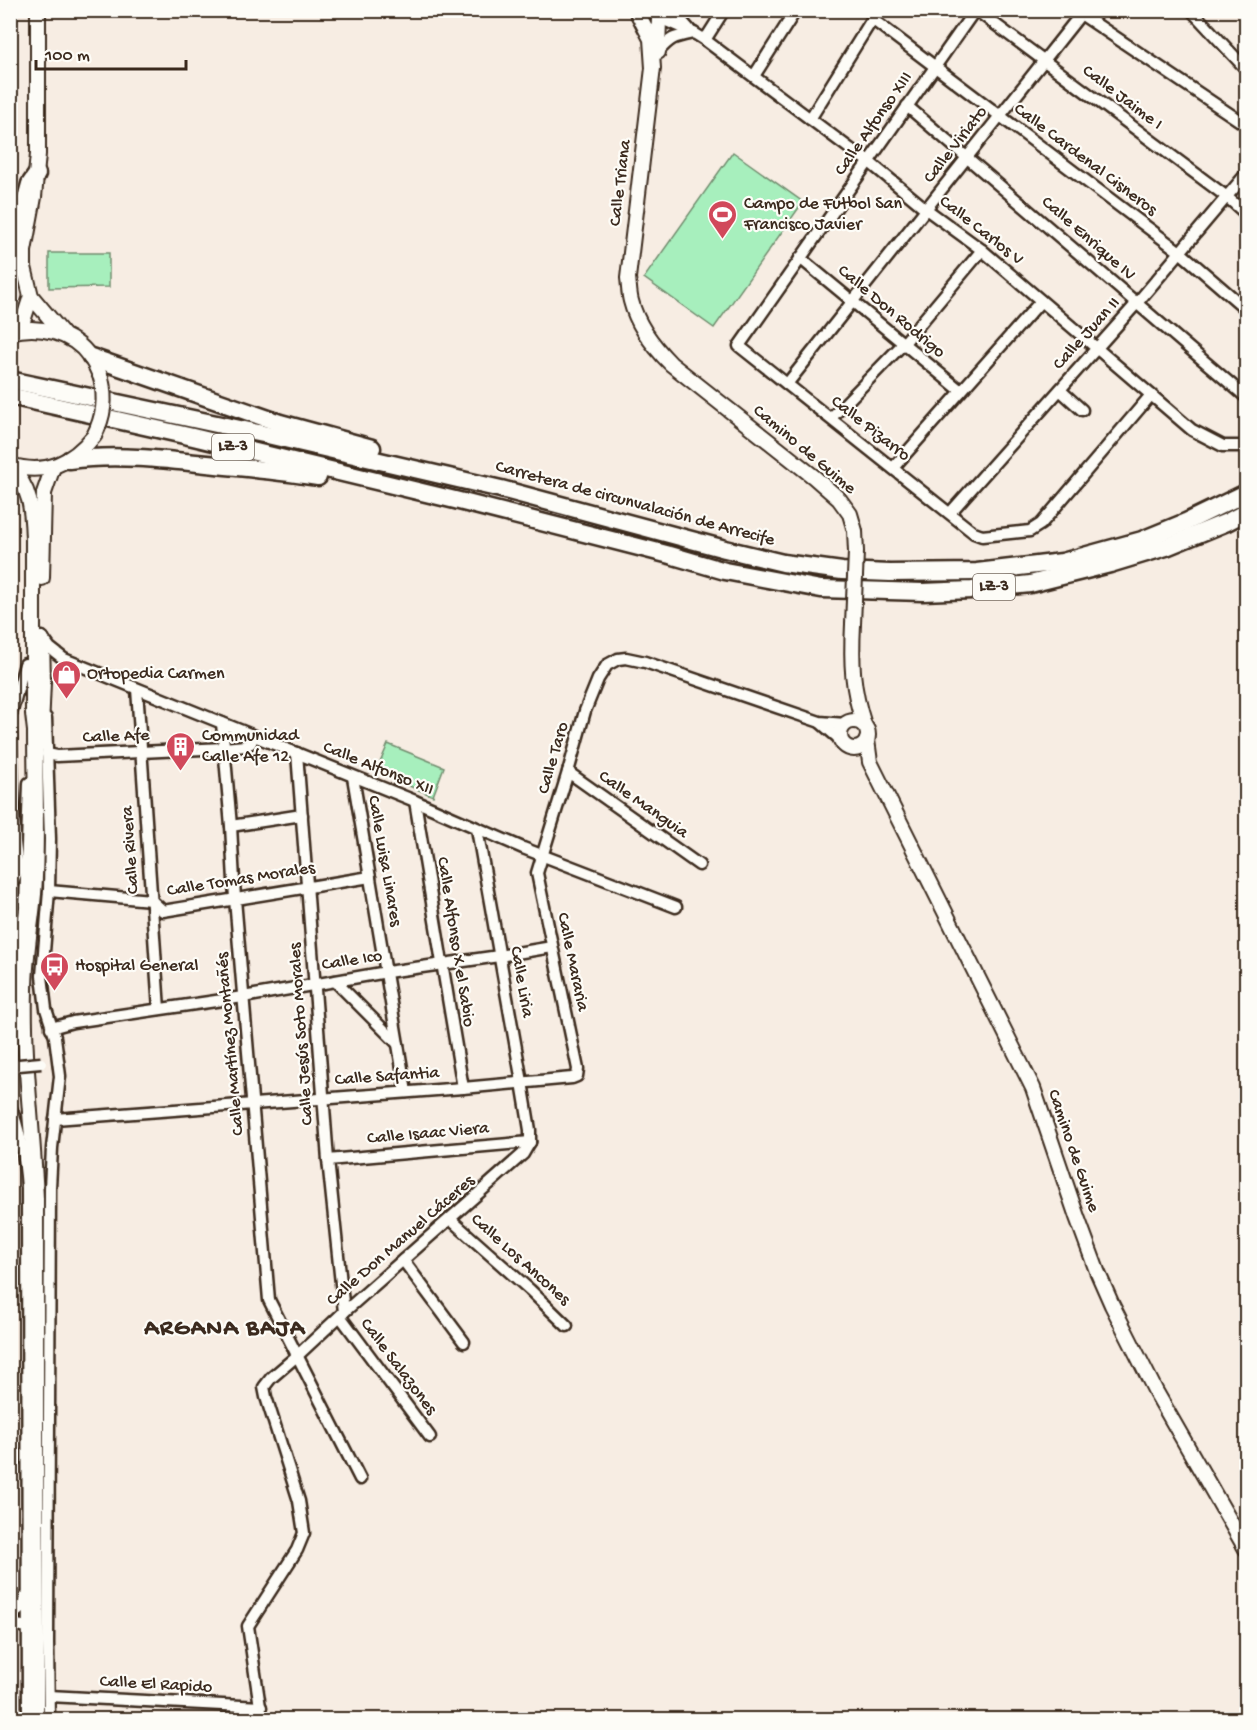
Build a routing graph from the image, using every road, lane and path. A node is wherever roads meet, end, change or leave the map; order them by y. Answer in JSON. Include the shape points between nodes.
{"nodes":[{"id":1,"x":38,"y":10,"type":"edge"},
{"id":2,"x":672,"y":10,"type":"edge"},
{"id":3,"x":724,"y":10,"type":"edge"},
{"id":4,"x":796,"y":10,"type":"edge"},
{"id":5,"x":976,"y":10,"type":"edge"},
{"id":6,"x":1191,"y":10,"type":"edge"},
{"id":7,"x":1080,"y":12,"type":"edge"},
{"id":8,"x":638,"y":14,"type":"edge"},
{"id":9,"x":661,"y":14,"type":"edge"},
{"id":10,"x":875,"y":15,"type":"edge"},
{"id":11,"x":694,"y":33,"type":"junction"},
{"id":12,"x":705,"y":40,"type":"junction"},
{"id":13,"x":658,"y":52,"type":"junction"},
{"id":14,"x":1044,"y":61,"type":"junction"},
{"id":15,"x":935,"y":67,"type":"junction"},
{"id":16,"x":653,"y":68,"type":"junction"},
{"id":17,"x":1246,"y":69,"type":"edge"},
{"id":18,"x":754,"y":76,"type":"junction"},
{"id":19,"x":907,"y":106,"type":"junction"},
{"id":20,"x":1000,"y":116,"type":"junction"},
{"id":21,"x":810,"y":119,"type":"junction"},
{"id":22,"x":1246,"y":125,"type":"edge"},
{"id":23,"x":967,"y":157,"type":"junction"},
{"id":24,"x":868,"y":161,"type":"junction"},
{"id":25,"x":37,"y":174,"type":"junction"},
{"id":26,"x":1246,"y":174,"type":"edge"},
{"id":27,"x":1227,"y":197,"type":"junction"},
{"id":28,"x":926,"y":209,"type":"junction"},
{"id":29,"x":1246,"y":214,"type":"edge"},
{"id":30,"x":10,"y":247,"type":"edge"},
{"id":31,"x":982,"y":250,"type":"junction"},
{"id":32,"x":1180,"y":252,"type":"junction"},
{"id":33,"x":800,"y":258,"type":"junction"},
{"id":34,"x":31,"y":296,"type":"junction"},
{"id":35,"x":1041,"y":301,"type":"junction"},
{"id":36,"x":631,"y":302,"type":"joint"},
{"id":37,"x":853,"y":302,"type":"junction"},
{"id":38,"x":1137,"y":303,"type":"junction"},
{"id":39,"x":1246,"y":309,"type":"edge"},
{"id":40,"x":14,"y":331,"type":"edge"},
{"id":41,"x":63,"y":334,"type":"junction"},
{"id":42,"x":904,"y":343,"type":"junction"},
{"id":43,"x":739,"y":345,"type":"joint"},
{"id":44,"x":1096,"y":349,"type":"junction"},
{"id":45,"x":90,"y":357,"type":"junction"},
{"id":46,"x":10,"y":380,"type":"edge"},
{"id":47,"x":787,"y":384,"type":"junction"},
{"id":48,"x":1060,"y":390,"type":"junction"},
{"id":49,"x":961,"y":391,"type":"junction"},
{"id":50,"x":1151,"y":395,"type":"junction"},
{"id":51,"x":10,"y":396,"type":"edge"},
{"id":52,"x":1246,"y":397,"type":"edge"},
{"id":53,"x":1082,"y":410,"type":"dead end"},
{"id":54,"x":831,"y":418,"type":"junction"},
{"id":55,"x":1246,"y":446,"type":"edge"},
{"id":56,"x":61,"y":464,"type":"junction"},
{"id":57,"x":10,"y":467,"type":"edge"},
{"id":58,"x":893,"y":468,"type":"junction"},
{"id":59,"x":501,"y":489,"type":"junction"},
{"id":60,"x":1246,"y":493,"type":"edge"},
{"id":61,"x":455,"y":500,"type":"junction"},
{"id":62,"x":1246,"y":512,"type":"edge"},
{"id":63,"x":950,"y":513,"type":"junction"},
{"id":64,"x":39,"y":635,"type":"junction"},
{"id":65,"x":25,"y":664,"type":"junction"},
{"id":66,"x":10,"y":682,"type":"edge"},
{"id":67,"x":44,"y":682,"type":"junction"},
{"id":68,"x":136,"y":688,"type":"junction"},
{"id":69,"x":857,"y":703,"type":"junction"},
{"id":70,"x":33,"y":714,"type":"junction"},
{"id":71,"x":10,"y":719,"type":"edge"},
{"id":72,"x":820,"y":722,"type":"junction"},
{"id":73,"x":222,"y":723,"type":"junction"},
{"id":74,"x":846,"y":723,"type":"junction"},
{"id":75,"x":864,"y":725,"type":"junction"},
{"id":76,"x":253,"y":736,"type":"junction"},
{"id":77,"x":867,"y":740,"type":"junction"},
{"id":78,"x":847,"y":745,"type":"junction"},
{"id":79,"x":224,"y":748,"type":"junction"},
{"id":80,"x":141,"y":753,"type":"junction"},
{"id":81,"x":297,"y":753,"type":"junction"},
{"id":82,"x":47,"y":754,"type":"junction"},
{"id":83,"x":870,"y":762,"type":"junction"},
{"id":84,"x":568,"y":772,"type":"junction"},
{"id":85,"x":353,"y":777,"type":"junction"},
{"id":86,"x":416,"y":801,"type":"junction"},
{"id":87,"x":302,"y":815,"type":"junction"},
{"id":88,"x":231,"y":826,"type":"junction"},
{"id":89,"x":477,"y":829,"type":"junction"},
{"id":90,"x":14,"y":835,"type":"edge"},
{"id":91,"x":542,"y":855,"type":"junction"},
{"id":92,"x":699,"y":865,"type":"dead end"},
{"id":93,"x":10,"y":866,"type":"edge"},
{"id":94,"x":370,"y":877,"type":"junction"},
{"id":95,"x":307,"y":887,"type":"junction"},
{"id":96,"x":10,"y":888,"type":"edge"},
{"id":97,"x":49,"y":891,"type":"junction"},
{"id":98,"x":235,"y":899,"type":"junction"},
{"id":99,"x":151,"y":900,"type":"junction"},
{"id":100,"x":676,"y":908,"type":"dead end"},
{"id":101,"x":15,"y":926,"type":"edge"},
{"id":102,"x":10,"y":945,"type":"edge"},
{"id":103,"x":552,"y":947,"type":"junction"},
{"id":104,"x":499,"y":956,"type":"junction"},
{"id":105,"x":18,"y":964,"type":"junction"},
{"id":106,"x":442,"y":964,"type":"junction"},
{"id":107,"x":387,"y":972,"type":"junction"},
{"id":108,"x":334,"y":981,"type":"junction"},
{"id":109,"x":315,"y":984,"type":"junction"},
{"id":110,"x":243,"y":997,"type":"junction"},
{"id":111,"x":10,"y":1003,"type":"edge"},
{"id":112,"x":159,"y":1009,"type":"junction"},
{"id":113,"x":51,"y":1028,"type":"junction"},
{"id":114,"x":398,"y":1044,"type":"junction"},
{"id":115,"x":57,"y":1060,"type":"junction"},
{"id":116,"x":15,"y":1066,"type":"edge"},
{"id":117,"x":577,"y":1076,"type":"joint"},
{"id":118,"x":522,"y":1082,"type":"junction"},
{"id":119,"x":462,"y":1088,"type":"junction"},
{"id":120,"x":406,"y":1092,"type":"junction"},
{"id":121,"x":324,"y":1098,"type":"junction"},
{"id":122,"x":253,"y":1103,"type":"junction"},
{"id":123,"x":10,"y":1106,"type":"edge"},
{"id":124,"x":55,"y":1119,"type":"junction"},
{"id":125,"x":530,"y":1142,"type":"junction"},
{"id":126,"x":328,"y":1160,"type":"junction"},
{"id":127,"x":450,"y":1219,"type":"junction"},
{"id":128,"x":403,"y":1260,"type":"junction"},
{"id":129,"x":342,"y":1314,"type":"junction"},
{"id":130,"x":567,"y":1326,"type":"dead end"},
{"id":131,"x":464,"y":1342,"type":"dead end"},
{"id":132,"x":298,"y":1355,"type":"junction"},
{"id":133,"x":430,"y":1437,"type":"dead end"},
{"id":134,"x":360,"y":1479,"type":"dead end"},
{"id":135,"x":1246,"y":1549,"type":"edge"},
{"id":136,"x":27,"y":1582,"type":"junction"},
{"id":137,"x":10,"y":1615,"type":"edge"},
{"id":138,"x":10,"y":1624,"type":"edge"},
{"id":139,"x":28,"y":1627,"type":"junction"},
{"id":140,"x":49,"y":1696,"type":"junction"},
{"id":141,"x":261,"y":1707,"type":"junction"},
{"id":142,"x":28,"y":1719,"type":"edge"},
{"id":143,"x":36,"y":1719,"type":"edge"},
{"id":144,"x":41,"y":1719,"type":"edge"},
{"id":145,"x":49,"y":1719,"type":"edge"},
{"id":146,"x":262,"y":1719,"type":"edge"}],
"edges":[{"from":1,"to":25,"type":"main road"},
{"from":2,"to":11,"type":"street","name":"Calle Carlos V"},
{"from":3,"to":12,"type":"street"},
{"from":4,"to":18,"type":"street"},
{"from":5,"to":14,"type":"street","name":"Calle Jaime I"},
{"from":5,"to":15,"type":"street","name":"Calle Alfonso XIII"},
{"from":6,"to":17,"type":"street"},
{"from":7,"to":14,"type":"street","name":"Calle Viriato"},
{"from":7,"to":22,"type":"street"},
{"from":8,"to":9,"type":"main road","via":[[649,20]]},
{"from":8,"to":16,"type":"main road","via":[[651,39]]},
{"from":9,"to":11,"type":"street","name":"Calle Carlos V"},
{"from":9,"to":13,"type":"main road"},
{"from":10,"to":15,"type":"street","name":"Calle Cardenal Cisneros"},
{"from":10,"to":21,"type":"street"},
{"from":11,"to":12,"type":"street","name":"Calle Carlos V"},
{"from":11,"to":13,"type":"street","via":[[674,37]]},
{"from":12,"to":18,"type":"street","name":"Calle Carlos V"},
{"from":13,"to":16,"type":"main road"},
{"from":14,"to":20,"type":"street","name":"Calle Viriato"},
{"from":14,"to":27,"type":"street","name":"Calle Jaime I"},
{"from":15,"to":19,"type":"street","name":"Calle Alfonso XIII"},
{"from":15,"to":20,"type":"street","name":"Calle Cardenal Cisneros"},
{"from":16,"to":36,"type":"main road","name":"Calle Triana","via":[[628,278]]},
{"from":18,"to":21,"type":"street","name":"Calle Carlos V"},
{"from":19,"to":23,"type":"street","name":"Calle Enrique IV"},
{"from":19,"to":24,"type":"street","name":"Calle Alfonso XIII"},
{"from":20,"to":23,"type":"street","name":"Calle Viriato"},
{"from":20,"to":32,"type":"street","name":"Calle Cardenal Cisneros"},
{"from":21,"to":24,"type":"street","name":"Calle Carlos V"},
{"from":23,"to":28,"type":"street","name":"Calle Viriato"},
{"from":23,"to":38,"type":"street","name":"Calle Enrique IV"},
{"from":24,"to":28,"type":"street","name":"Calle Carlos V"},
{"from":24,"to":33,"type":"street","name":"Calle Alfonso XIII"},
{"from":25,"to":30,"type":"highway","via":[[30,184]]},
{"from":25,"to":34,"type":"main road","via":[[24,251]]},
{"from":26,"to":27,"type":"street","name":"Calle Juan II"},
{"from":27,"to":29,"type":"street","name":"Calle Jaime I"},
{"from":27,"to":32,"type":"street","name":"Calle Juan II"},
{"from":28,"to":31,"type":"street","name":"Calle Carlos V"},
{"from":28,"to":37,"type":"street","name":"Calle Viriato"},
{"from":31,"to":35,"type":"street","name":"Calle Carlos V"},
{"from":31,"to":42,"type":"street"},
{"from":32,"to":38,"type":"street","name":"Calle Juan II"},
{"from":32,"to":39,"type":"street","name":"Calle Cardenal Cisneros"},
{"from":33,"to":37,"type":"street","name":"Calle Don Rodrigo"},
{"from":33,"to":43,"type":"street","name":"Calle Alfonso XIII"},
{"from":34,"to":40,"type":"main road","via":[[23,321]]},
{"from":34,"to":41,"type":"main road"},
{"from":35,"to":44,"type":"street","name":"Calle Carlos V"},
{"from":35,"to":49,"type":"street"},
{"from":36,"to":69,"type":"main road","name":"Camino de Guime","bridge":true,"via":[[655,348],[671,364],[814,477],[850,514],[856,552],[851,666]]},
{"from":37,"to":42,"type":"street","name":"Calle Don Rodrigo"},
{"from":37,"to":47,"type":"street","name":"Calle Viriato"},
{"from":38,"to":44,"type":"street","name":"Calle Juan II"},
{"from":38,"to":52,"type":"street","name":"Calle Enrique IV"},
{"from":40,"to":41,"type":"main road","via":[[40,328]]},
{"from":41,"to":45,"type":"main road"},
{"from":42,"to":49,"type":"street","name":"Calle Don Rodrigo"},
{"from":42,"to":54,"type":"street"},
{"from":43,"to":47,"type":"street","name":"Calle Pizarro"},
{"from":44,"to":48,"type":"street","name":"Calle Juan II"},
{"from":44,"to":50,"type":"street","name":"Calle Carlos V"},
{"from":45,"to":56,"type":"main road","bridge":true,"via":[[104,392],[101,422],[83,450]]},
{"from":45,"to":59,"type":"highway","number":"LZ-3","via":[[280,423],[453,470]]},
{"from":46,"to":59,"type":"highway","name":"Carretera de circunvalación de Arrecife","number":"LZ-3"},
{"from":47,"to":54,"type":"street","name":"Calle Pizarro"},
{"from":48,"to":53,"type":"street"},
{"from":48,"to":63,"type":"street","name":"Calle Juan II"},
{"from":49,"to":58,"type":"street"},
{"from":50,"to":55,"type":"street","name":"Calle Carlos V","via":[[1192,430],[1223,446]]},
{"from":50,"to":63,"type":"street","name":"Calle Pizarro","via":[[1041,524],[1030,531],[982,536]]},
{"from":51,"to":61,"type":"highway","number":"LZ-3"},
{"from":54,"to":58,"type":"street","name":"Calle Pizarro"},
{"from":56,"to":57,"type":"main road","via":[[36,469]]},
{"from":56,"to":61,"type":"highway","number":"LZ-3","via":[[96,457],[147,457],[285,472]]},
{"from":56,"to":64,"type":"main road","via":[[48,478],[44,493]]},
{"from":57,"to":64,"type":"main road","via":[[30,497]]},
{"from":58,"to":63,"type":"street","name":"Calle Pizarro"},
{"from":59,"to":60,"type":"highway","name":"Carretera de circunvalación de Arrecife","number":"LZ-3","via":[[783,563],[901,573],[977,572],[1062,562],[1142,540]]},
{"from":61,"to":62,"type":"highway","number":"LZ-3","via":[[725,571],[820,589],[922,592],[1029,584],[1110,564],[1166,547]]},
{"from":64,"to":65,"type":"main road"},
{"from":64,"to":67,"type":"main road"},
{"from":64,"to":68,"type":"street","name":"Calle Alfonso XII","via":[[64,659]]},
{"from":64,"to":70,"type":"main road"},
{"from":65,"to":66,"type":"street"},
{"from":65,"to":71,"type":"street"},
{"from":67,"to":82,"type":"street"},
{"from":67,"to":144,"type":"main road","via":[[38,894],[30,988],[41,1199]]},
{"from":68,"to":73,"type":"street","name":"Calle Alfonso XII"},
{"from":68,"to":80,"type":"street","name":"Calle Rivera"},
{"from":69,"to":74,"type":"main road"},
{"from":69,"to":75,"type":"main road","name":"Camino de Guime"},
{"from":70,"to":101,"type":"street"},
{"from":70,"to":143,"type":"main road","via":[[36,843],[25,1032],[36,1198]]},
{"from":71,"to":90,"type":"street"},
{"from":72,"to":74,"type":"street"},
{"from":72,"to":78,"type":"street"},
{"from":72,"to":84,"type":"street","name":"Calle Taro","via":[[645,662],[618,659],[602,671],[585,711]]},
{"from":73,"to":76,"type":"street","name":"Calle Alfonso XII"},
{"from":73,"to":79,"type":"street","name":"Calle Martínez Montañés"},
{"from":74,"to":75,"type":"main road"},
{"from":74,"to":78,"type":"main road","via":[[841,730]]},
{"from":75,"to":77,"type":"main road"},
{"from":76,"to":79,"type":"street","name":"Calle Afe","via":[[245,746]]},
{"from":76,"to":81,"type":"street","name":"Calle Alfonso XII"},
{"from":77,"to":78,"type":"main road","via":[[863,746]]},
{"from":77,"to":83,"type":"main road","name":"Camino de Guime"},
{"from":78,"to":83,"type":"main road","name":"Camino de Guime"},
{"from":79,"to":80,"type":"street","name":"Calle Afe"},
{"from":79,"to":88,"type":"street","name":"Calle Martínez Montañés"},
{"from":80,"to":82,"type":"street","name":"Calle Afe"},
{"from":80,"to":99,"type":"street","name":"Calle Rivera"},
{"from":81,"to":85,"type":"street","name":"Calle Alfonso XII"},
{"from":81,"to":87,"type":"street","name":"Calle Jesús Soto Morales"},
{"from":82,"to":97,"type":"street"},
{"from":83,"to":135,"type":"main road","name":"Camino de Guime","via":[[1033,1088],[1112,1305],[1156,1392]]},
{"from":84,"to":91,"type":"street","name":"Calle Taro"},
{"from":84,"to":92,"type":"street","name":"Calle Manguia"},
{"from":85,"to":86,"type":"street","name":"Calle Alfonso XII"},
{"from":85,"to":94,"type":"street","name":"Calle Luisa Linares"},
{"from":86,"to":89,"type":"street","name":"Calle Alfonso XII"},
{"from":86,"to":106,"type":"street","name":"Calle Alfonso X el Sabio"},
{"from":87,"to":88,"type":"street"},
{"from":87,"to":95,"type":"street","name":"Calle Jesús Soto Morales"},
{"from":88,"to":98,"type":"street","name":"Calle Martínez Montañés"},
{"from":89,"to":91,"type":"street","name":"Calle Alfonso XII"},
{"from":89,"to":104,"type":"street","name":"Calle Liria"},
{"from":90,"to":93,"type":"street"},
{"from":90,"to":96,"type":"street","via":[[18,870]]},
{"from":91,"to":100,"type":"street","name":"Calle Alfonso XII"},
{"from":91,"to":103,"type":"street","name":"Calle Mararia","via":[[537,873]]},
{"from":94,"to":95,"type":"street","name":"Calle Tomas Morales"},
{"from":94,"to":107,"type":"street","name":"Calle Luisa Linares"},
{"from":95,"to":98,"type":"street","name":"Calle Tomas Morales"},
{"from":95,"to":109,"type":"street","name":"Calle Jesús Soto Morales"},
{"from":97,"to":99,"type":"street","name":"Calle Tomas Morales"},
{"from":97,"to":113,"type":"street","via":[[42,976]]},
{"from":98,"to":99,"type":"street","name":"Calle Tomas Morales","via":[[164,911]]},
{"from":98,"to":110,"type":"street","name":"Calle Martínez Montañés"},
{"from":99,"to":112,"type":"street","name":"Calle Rivera"},
{"from":101,"to":105,"type":"street"},
{"from":102,"to":105,"type":"street"},
{"from":103,"to":104,"type":"street","name":"Calle Ico"},
{"from":103,"to":117,"type":"street","name":"Calle Mararia"},
{"from":104,"to":106,"type":"street","name":"Calle Ico"},
{"from":104,"to":118,"type":"street","name":"Calle Liria"},
{"from":105,"to":111,"type":"street"},
{"from":106,"to":107,"type":"street","name":"Calle Ico"},
{"from":106,"to":119,"type":"street","name":"Calle Alfonso X el Sabio"},
{"from":107,"to":108,"type":"street","name":"Calle Ico"},
{"from":107,"to":114,"type":"street","name":"Calle Luisa Linares"},
{"from":108,"to":109,"type":"street","name":"Calle Ico"},
{"from":108,"to":114,"type":"street"},
{"from":109,"to":110,"type":"street","name":"Calle Ico"},
{"from":109,"to":121,"type":"street","name":"Calle Jesús Soto Morales"},
{"from":110,"to":112,"type":"street","name":"Calle Ico"},
{"from":110,"to":122,"type":"street","name":"Calle Martínez Montañés"},
{"from":112,"to":113,"type":"street","name":"Calle Ico"},
{"from":113,"to":115,"type":"street"},
{"from":114,"to":120,"type":"street","name":"Calle Luisa Linares"},
{"from":115,"to":116,"type":"street","bridge":true},
{"from":115,"to":124,"type":"street","via":[[60,1076]]},
{"from":117,"to":118,"type":"street","name":"Calle Safantia"},
{"from":118,"to":119,"type":"street","name":"Calle Safantia"},
{"from":118,"to":125,"type":"street","name":"Calle Liria"},
{"from":119,"to":120,"type":"street","name":"Calle Safantia"},
{"from":120,"to":121,"type":"street","name":"Calle Safantia"},
{"from":121,"to":122,"type":"street","name":"Calle Safantia"},
{"from":121,"to":126,"type":"street","name":"Calle Jesús Soto Morales"},
{"from":122,"to":124,"type":"street","name":"Calle Safantia"},
{"from":122,"to":132,"type":"street","name":"Calle Martínez Montañés","via":[[269,1300]]},
{"from":123,"to":136,"type":"street","via":[[22,1146],[27,1197]]},
{"from":124,"to":140,"type":"street","via":[[50,1188]]},
{"from":125,"to":126,"type":"street","name":"Calle Isaac Viera"},
{"from":125,"to":127,"type":"street","name":"Calle Don Manuel Cáceres","via":[[523,1154]]},
{"from":126,"to":129,"type":"street","name":"Calle Jesús Soto Morales"},
{"from":127,"to":128,"type":"street","name":"Calle Don Manuel Cáceres"},
{"from":127,"to":130,"type":"street","name":"Calle Los Ancones"},
{"from":128,"to":129,"type":"street","name":"Calle Don Manuel Cáceres"},
{"from":128,"to":131,"type":"street"},
{"from":129,"to":132,"type":"street","name":"Calle Don Manuel Cáceres"},
{"from":129,"to":133,"type":"street","name":"Calle Salazones"},
{"from":132,"to":134,"type":"street","name":"Calle Martínez Montañés"},
{"from":132,"to":141,"type":"street","name":"Calle Don Manuel Cáceres","via":[[264,1387],[299,1501],[304,1533],[248,1626]]},
{"from":136,"to":137,"type":"street","via":[[23,1607]]},
{"from":136,"to":139,"type":"street"},
{"from":138,"to":139,"type":"street"},
{"from":139,"to":142,"type":"street"},
{"from":140,"to":141,"type":"street","name":"Calle El Rapido"},
{"from":140,"to":145,"type":"street"},
{"from":141,"to":146,"type":"street"}]}
